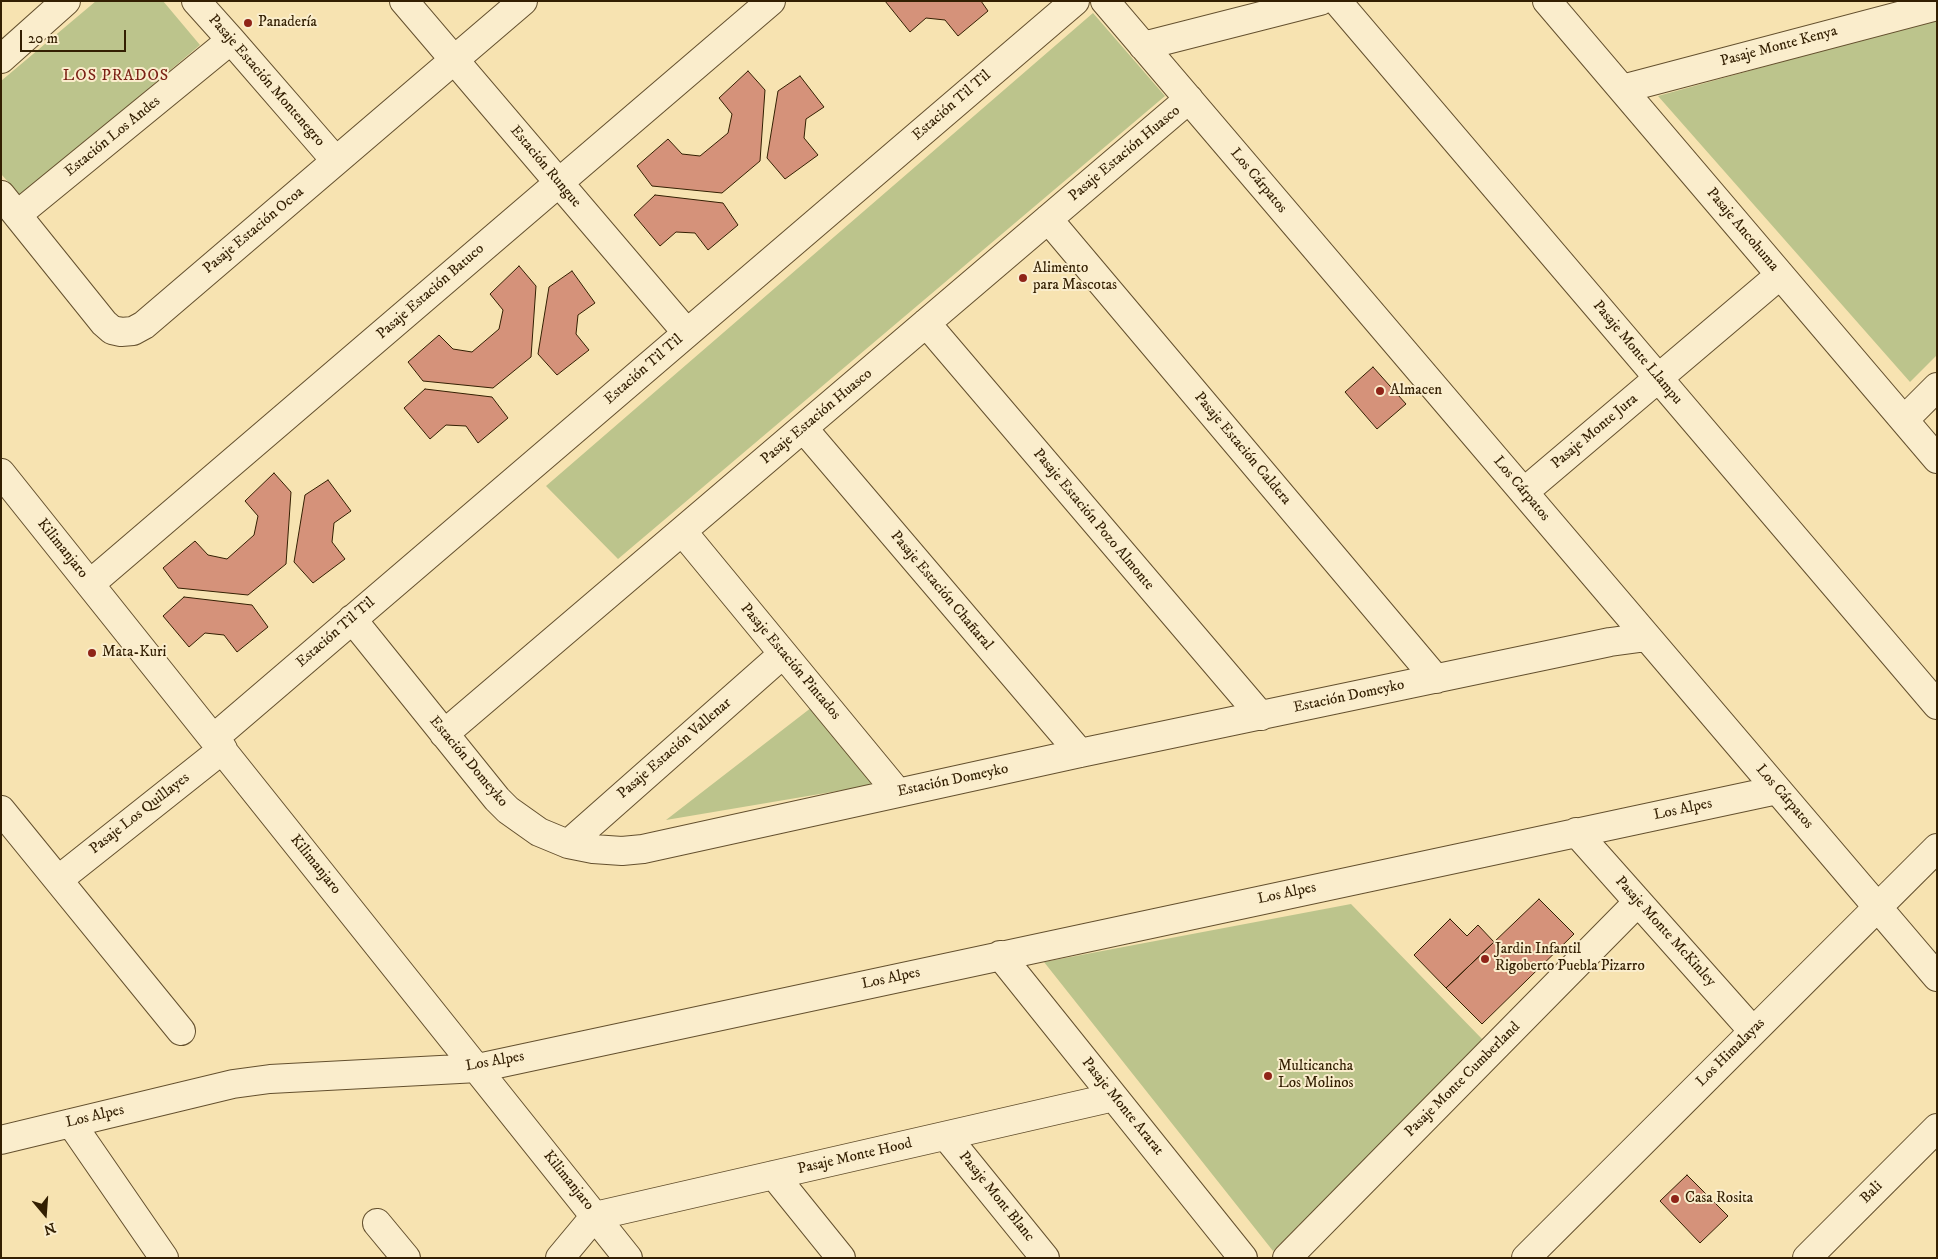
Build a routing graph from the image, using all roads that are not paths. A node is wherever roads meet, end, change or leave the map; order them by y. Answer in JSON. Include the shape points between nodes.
{"nodes":[{"id":1,"x":66,"y":1,"type":"edge"},
{"id":2,"x":196,"y":1,"type":"edge"},
{"id":3,"x":404,"y":1,"type":"edge"},
{"id":4,"x":523,"y":1,"type":"edge"},
{"id":5,"x":771,"y":1,"type":"edge"},
{"id":6,"x":1075,"y":1,"type":"edge"},
{"id":7,"x":1105,"y":1,"type":"edge"},
{"id":8,"x":1320,"y":1,"type":"edge"},
{"id":9,"x":1337,"y":1,"type":"edge"},
{"id":10,"x":1547,"y":1,"type":"edge"},
{"id":11,"x":1937,"y":6,"type":"edge"},
{"id":12,"x":231,"y":40,"type":"junction"},
{"id":13,"x":1144,"y":46,"type":"junction"},
{"id":14,"x":1,"y":58,"type":"edge"},
{"id":15,"x":454,"y":60,"type":"junction"},
{"id":16,"x":1622,"y":89,"type":"junction"},
{"id":17,"x":1189,"y":99,"type":"junction"},
{"id":18,"x":336,"y":161,"type":"junction"},
{"id":19,"x":559,"y":183,"type":"junction"},
{"id":20,"x":9,"y":205,"type":"edge"},
{"id":21,"x":1048,"y":219,"type":"junction"},
{"id":22,"x":1780,"y":274,"type":"junction"},
{"id":23,"x":926,"y":323,"type":"junction"},
{"id":24,"x":687,"y":334,"type":"junction"},
{"id":25,"x":1658,"y":378,"type":"junction"},
{"id":26,"x":1937,"y":388,"type":"edge"},
{"id":27,"x":1904,"y":420,"type":"junction"},
{"id":28,"x":803,"y":428,"type":"junction"},
{"id":29,"x":1937,"y":459,"type":"edge"},
{"id":30,"x":1,"y":473,"type":"edge"},
{"id":31,"x":1524,"y":492,"type":"junction"},
{"id":32,"x":682,"y":532,"type":"junction"},
{"id":33,"x":90,"y":584,"type":"junction"},
{"id":34,"x":352,"y":619,"type":"junction"},
{"id":35,"x":1647,"y":637,"type":"junction"},
{"id":36,"x":782,"y":654,"type":"junction"},
{"id":37,"x":1436,"y":679,"type":"junction"},
{"id":38,"x":1937,"y":705,"type":"edge"},
{"id":39,"x":1261,"y":716,"type":"junction"},
{"id":40,"x":444,"y":734,"type":"junction"},
{"id":41,"x":218,"y":744,"type":"junction"},
{"id":42,"x":1080,"y":753,"type":"junction"},
{"id":43,"x":1778,"y":790,"type":"junction"},
{"id":44,"x":898,"y":793,"type":"junction"},
{"id":45,"x":1,"y":810,"type":"edge"},
{"id":46,"x":1576,"y":832,"type":"junction"},
{"id":47,"x":568,"y":844,"type":"junction"},
{"id":48,"x":1937,"y":848,"type":"edge"},
{"id":49,"x":58,"y":880,"type":"junction"},
{"id":50,"x":1638,"y":902,"type":"junction"},
{"id":51,"x":1877,"y":907,"type":"junction"},
{"id":52,"x":1000,"y":956,"type":"junction"},
{"id":53,"x":1937,"y":977,"type":"edge"},
{"id":54,"x":1753,"y":1031,"type":"junction"},
{"id":55,"x":181,"y":1032,"type":"dead end"},
{"id":56,"x":478,"y":1068,"type":"junction"},
{"id":57,"x":1114,"y":1098,"type":"junction"},
{"id":58,"x":71,"y":1123,"type":"junction"},
{"id":59,"x":1937,"y":1128,"type":"edge"},
{"id":60,"x":946,"y":1136,"type":"junction"},
{"id":61,"x":1,"y":1140,"type":"edge"},
{"id":62,"x":774,"y":1175,"type":"junction"},
{"id":63,"x":595,"y":1216,"type":"junction"},
{"id":64,"x":377,"y":1222,"type":"dead end"},
{"id":65,"x":164,"y":1258,"type":"edge"},
{"id":66,"x":406,"y":1258,"type":"edge"},
{"id":67,"x":560,"y":1258,"type":"edge"},
{"id":68,"x":628,"y":1258,"type":"edge"},
{"id":69,"x":841,"y":1258,"type":"edge"},
{"id":70,"x":1045,"y":1258,"type":"edge"},
{"id":71,"x":1243,"y":1258,"type":"edge"},
{"id":72,"x":1287,"y":1258,"type":"edge"},
{"id":73,"x":1526,"y":1258,"type":"edge"},
{"id":74,"x":1807,"y":1258,"type":"edge"}],
"edges":[{"from":1,"to":14,"type":"street"},
{"from":2,"to":12,"type":"street","name":"Pasaje Estación Montenegro"},
{"from":3,"to":15,"type":"street","name":"Estación Rungue"},
{"from":4,"to":15,"type":"street","name":"Pasaje Estación Ocoa"},
{"from":5,"to":19,"type":"street","name":"Pasaje Estación Batuco"},
{"from":6,"to":24,"type":"street","name":"Estación Til Til"},
{"from":7,"to":13,"type":"street","name":"Los Cárpatos"},
{"from":8,"to":13,"type":"street"},
{"from":9,"to":25,"type":"street","name":"Pasaje Monte Llampu"},
{"from":10,"to":16,"type":"street","name":"Pasaje Ancohuma"},
{"from":11,"to":16,"type":"street","name":"Pasaje Monte Kenya"},
{"from":12,"to":18,"type":"street","name":"Pasaje Estación Montenegro"},
{"from":12,"to":20,"type":"street","name":"Estación Los Andes"},
{"from":13,"to":17,"type":"street","name":"Los Cárpatos"},
{"from":15,"to":18,"type":"street","name":"Pasaje Estación Ocoa"},
{"from":15,"to":19,"type":"street","name":"Estación Rungue"},
{"from":16,"to":22,"type":"street","name":"Pasaje Ancohuma"},
{"from":17,"to":21,"type":"street","name":"Pasaje Estación Huasco"},
{"from":17,"to":31,"type":"street","name":"Los Cárpatos"},
{"from":18,"to":20,"type":"street","name":"Pasaje Estación Ocoa","via":[[133,331],[112,330],[104,323]]},
{"from":19,"to":24,"type":"street","name":"Estación Rungue"},
{"from":19,"to":33,"type":"street","name":"Pasaje Estación Batuco"},
{"from":21,"to":23,"type":"street","name":"Pasaje Estación Huasco"},
{"from":21,"to":37,"type":"street","name":"Pasaje Estación Caldera"},
{"from":22,"to":25,"type":"street","name":"Pasaje Monte Jura"},
{"from":22,"to":27,"type":"street","name":"Pasaje Ancohuma"},
{"from":23,"to":28,"type":"street","name":"Pasaje Estación Huasco"},
{"from":23,"to":39,"type":"street","name":"Pasaje Estación Pozo Almonte"},
{"from":24,"to":34,"type":"street","name":"Estación Til Til"},
{"from":25,"to":31,"type":"street","name":"Pasaje Monte Jura"},
{"from":25,"to":38,"type":"street","name":"Pasaje Monte Llampu"},
{"from":26,"to":27,"type":"street"},
{"from":27,"to":29,"type":"street","name":"Pasaje Ancohuma"},
{"from":28,"to":32,"type":"street","name":"Pasaje Estación Huasco"},
{"from":28,"to":42,"type":"street","name":"Pasaje Estación Chañaral"},
{"from":30,"to":33,"type":"street","name":"Kilimanjaro"},
{"from":31,"to":35,"type":"street","name":"Los Cárpatos"},
{"from":32,"to":36,"type":"street","name":"Pasaje Estación Pintados"},
{"from":32,"to":40,"type":"street","name":"Pasaje Estación Huasco"},
{"from":33,"to":41,"type":"street","name":"Kilimanjaro"},
{"from":34,"to":40,"type":"street","name":"Estación Domeyko"},
{"from":34,"to":41,"type":"street","name":"Estación Til Til"},
{"from":35,"to":37,"type":"street","name":"Estación Domeyko"},
{"from":35,"to":43,"type":"street","name":"Los Cárpatos"},
{"from":36,"to":44,"type":"street","name":"Pasaje Estación Pintados"},
{"from":36,"to":47,"type":"street","name":"Pasaje Estación Vallenar"},
{"from":37,"to":39,"type":"street","name":"Estación Domeyko"},
{"from":39,"to":42,"type":"street","name":"Estación Domeyko"},
{"from":40,"to":47,"type":"street","name":"Estación Domeyko","via":[[508,810],[539,832]]},
{"from":41,"to":49,"type":"street","name":"Pasaje Los Quillayes"},
{"from":41,"to":56,"type":"street","name":"Kilimanjaro"},
{"from":42,"to":44,"type":"street","name":"Estación Domeyko"},
{"from":43,"to":46,"type":"street","name":"Los Alpes"},
{"from":43,"to":51,"type":"street","name":"Los Cárpatos"},
{"from":44,"to":47,"type":"street","name":"Estación Domeyko","via":[[643,849],[608,851]]},
{"from":45,"to":49,"type":"street"},
{"from":46,"to":50,"type":"street","name":"Pasaje Monte McKinley"},
{"from":46,"to":52,"type":"street","name":"Los Alpes"},
{"from":48,"to":51,"type":"street","name":"Los Himalayas"},
{"from":49,"to":55,"type":"street"},
{"from":50,"to":54,"type":"street","name":"Pasaje Monte McKinley"},
{"from":50,"to":72,"type":"street","name":"Pasaje Monte Cumberland"},
{"from":51,"to":53,"type":"street","name":"Los Cárpatos"},
{"from":51,"to":54,"type":"street","name":"Los Himalayas"},
{"from":52,"to":56,"type":"street","name":"Los Alpes"},
{"from":52,"to":57,"type":"street","name":"Pasaje Monte Ararat"},
{"from":54,"to":73,"type":"street","name":"Los Himalayas"},
{"from":56,"to":58,"type":"street","name":"Los Alpes","via":[[261,1080]]},
{"from":56,"to":63,"type":"street","name":"Kilimanjaro"},
{"from":57,"to":60,"type":"street","name":"Pasaje Monte Hood"},
{"from":57,"to":71,"type":"street","name":"Pasaje Monte Ararat"},
{"from":58,"to":61,"type":"street","name":"Los Alpes"},
{"from":58,"to":65,"type":"street"},
{"from":59,"to":74,"type":"street","name":"Bali"},
{"from":60,"to":62,"type":"street","name":"Pasaje Monte Hood"},
{"from":60,"to":70,"type":"street","name":"Pasaje Mont Blanc"},
{"from":62,"to":63,"type":"street","name":"Pasaje Monte Hood"},
{"from":62,"to":69,"type":"street"},
{"from":63,"to":67,"type":"street"},
{"from":63,"to":68,"type":"street","name":"Kilimanjaro"},
{"from":64,"to":66,"type":"street"}]}
